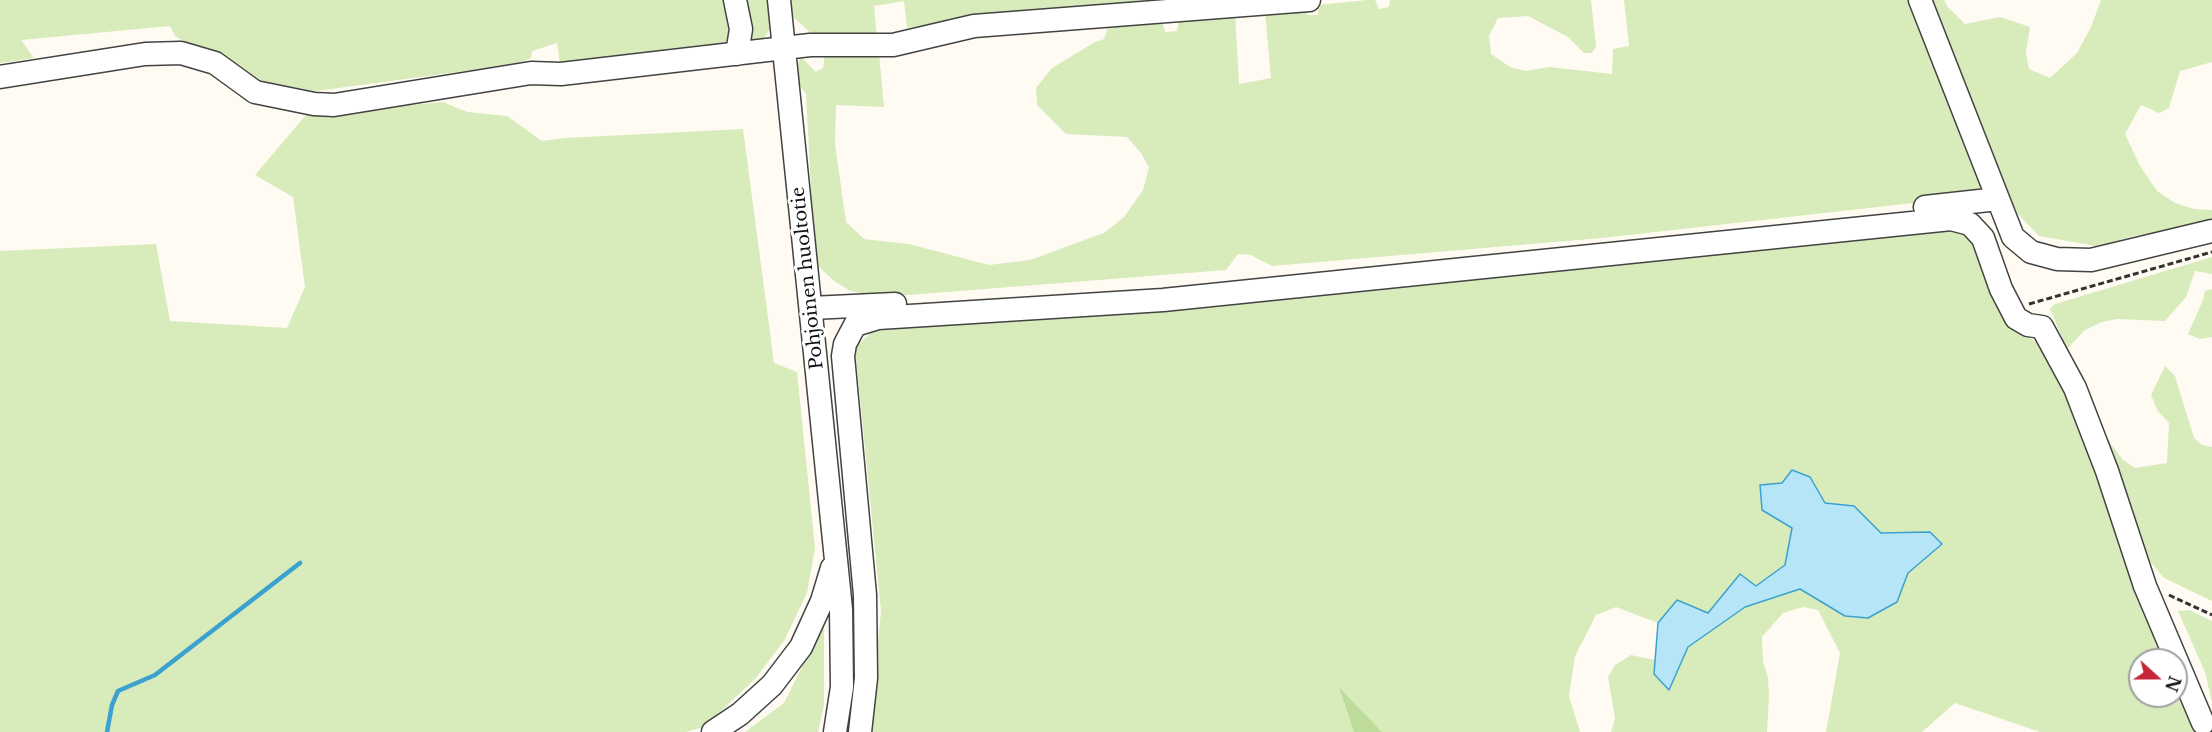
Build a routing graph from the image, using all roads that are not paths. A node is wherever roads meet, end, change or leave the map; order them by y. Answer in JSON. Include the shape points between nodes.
{"nodes":[{"id":1,"x":735,"y":0,"type":"edge"},
{"id":2,"x":780,"y":0,"type":"edge"},
{"id":3,"x":1309,"y":0,"type":"edge"},
{"id":4,"x":1920,"y":0,"type":"edge"},
{"id":5,"x":785,"y":49,"type":"junction"},
{"id":6,"x":738,"y":54,"type":"junction"},
{"id":7,"x":0,"y":76,"type":"edge"},
{"id":8,"x":1998,"y":199,"type":"junction"},
{"id":9,"x":2212,"y":231,"type":"edge"},
{"id":10,"x":811,"y":308,"type":"junction"},
{"id":11,"x":836,"y":555,"type":"junction"},
{"id":12,"x":2203,"y":723,"type":"dead end"},
{"id":13,"x":713,"y":732,"type":"edge"},
{"id":14,"x":835,"y":732,"type":"edge"},
{"id":15,"x":860,"y":732,"type":"edge"}],
"edges":[{"from":1,"to":6,"type":"lane","via":[[741,29]]},
{"from":2,"to":5,"type":"lane","name":"Pohjoinen huoltotie"},
{"from":3,"to":5,"type":"lane","via":[[974,26],[892,45],[810,45]]},
{"from":4,"to":8,"type":"lane"},
{"from":5,"to":6,"type":"lane"},
{"from":5,"to":10,"type":"lane","name":"Pohjoinen huoltotie"},
{"from":6,"to":7,"type":"lane","via":[[561,74],[531,73],[334,105],[255,92],[215,63],[181,53],[145,54]]},
{"from":8,"to":9,"type":"lane","via":[[2013,237],[2031,252],[2057,259],[2091,260]]},
{"from":8,"to":10,"type":"lane","via":[[1237,280],[984,300]]},
{"from":10,"to":11,"type":"lane","name":"Pohjoinen huoltotie"},
{"from":11,"to":13,"type":"lane","name":"Pohjoinen huoltotie","via":[[822,601],[801,647],[772,685]]},
{"from":11,"to":14,"type":"lane","name":"Pohjoinen huoltotie","via":[[843,660]]},
{"from":12,"to":15,"type":"lane","via":[[2145,586],[2108,471],[2075,388],[2042,327],[2016,318],[1983,238],[1970,224],[1952,219],[1143,302],[878,318],[855,325],[843,356],[865,595],[866,678]]}]}
